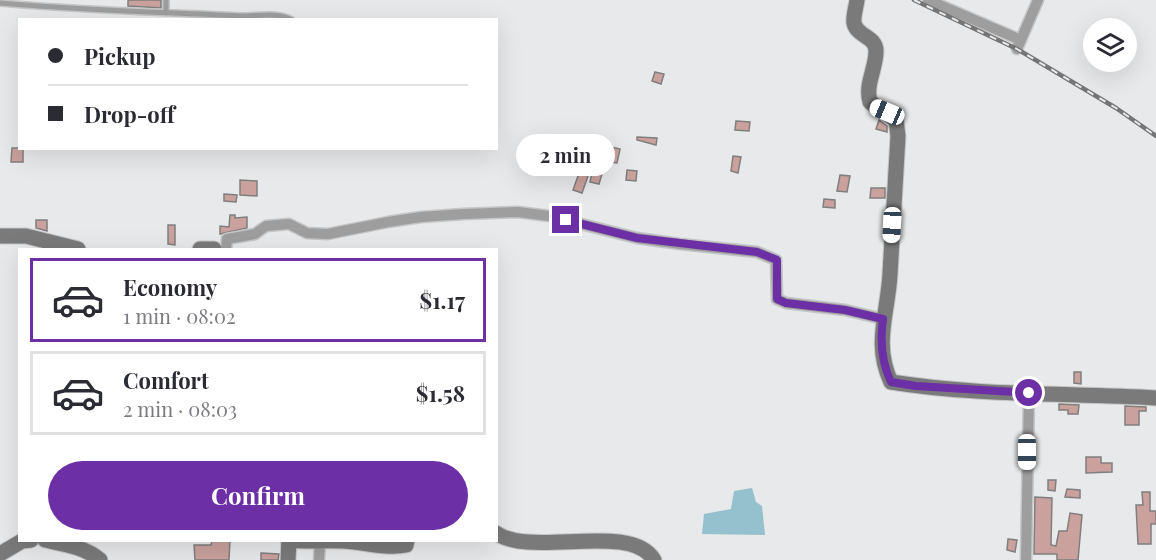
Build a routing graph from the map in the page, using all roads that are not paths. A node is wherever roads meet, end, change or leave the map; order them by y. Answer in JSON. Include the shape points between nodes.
{"nodes":[{"id":1,"x":57,"y":0,"type":"edge"},
{"id":2,"x":166,"y":0,"type":"edge"},
{"id":3,"x":857,"y":0,"type":"edge"},
{"id":4,"x":928,"y":0,"type":"edge"},
{"id":5,"x":1038,"y":0,"type":"edge"},
{"id":6,"x":0,"y":3,"type":"edge"},
{"id":7,"x":57,"y":8,"type":"junction"},
{"id":8,"x":166,"y":13,"type":"junction"},
{"id":9,"x":288,"y":18,"type":"edge"},
{"id":10,"x":0,"y":236,"type":"edge"},
{"id":11,"x":74,"y":248,"type":"edge"},
{"id":12,"x":226,"y":248,"type":"edge"},
{"id":13,"x":883,"y":319,"type":"junction"},
{"id":14,"x":1029,"y":393,"type":"junction"},
{"id":15,"x":1156,"y":398,"type":"edge"},
{"id":16,"x":498,"y":535,"type":"edge"},
{"id":17,"x":20,"y":542,"type":"edge"},
{"id":18,"x":54,"y":542,"type":"edge"},
{"id":19,"x":289,"y":542,"type":"edge"},
{"id":20,"x":320,"y":542,"type":"edge"},
{"id":21,"x":353,"y":542,"type":"edge"},
{"id":22,"x":406,"y":542,"type":"edge"},
{"id":23,"x":0,"y":554,"type":"edge"},
{"id":24,"x":100,"y":560,"type":"edge"},
{"id":25,"x":288,"y":560,"type":"edge"},
{"id":26,"x":319,"y":560,"type":"edge"},
{"id":27,"x":654,"y":560,"type":"edge"},
{"id":28,"x":1026,"y":560,"type":"edge"}],
"edges":[{"from":1,"to":7,"type":"lane"},
{"from":2,"to":8,"type":"lane"},
{"from":3,"to":13,"type":"street","via":[[854,24],[857,31],[873,41],[876,50],[867,93],[870,102],[897,120],[890,276]]},
{"from":4,"to":5,"type":"street","via":[[1019,44]]},
{"from":6,"to":7,"type":"lane"},
{"from":7,"to":8,"type":"lane"},
{"from":8,"to":9,"type":"lane"},
{"from":10,"to":11,"type":"street","via":[[26,236]]},
{"from":12,"to":13,"type":"street","via":[[227,240],[255,234],[266,226],[288,224],[308,233],[328,234],[388,222],[518,212],[637,238],[765,254],[777,260],[777,299]]},
{"from":13,"to":14,"type":"street","via":[[882,350],[891,382]]},
{"from":14,"to":15,"type":"street"},
{"from":14,"to":28,"type":"street"},
{"from":16,"to":27,"type":"street","via":[[513,540],[618,542],[638,546]]},
{"from":17,"to":23,"type":"street"},
{"from":18,"to":24,"type":"street","via":[[80,548]]},
{"from":19,"to":25,"type":"street"},
{"from":20,"to":26,"type":"street"},
{"from":21,"to":22,"type":"street","via":[[396,547]]}]}
